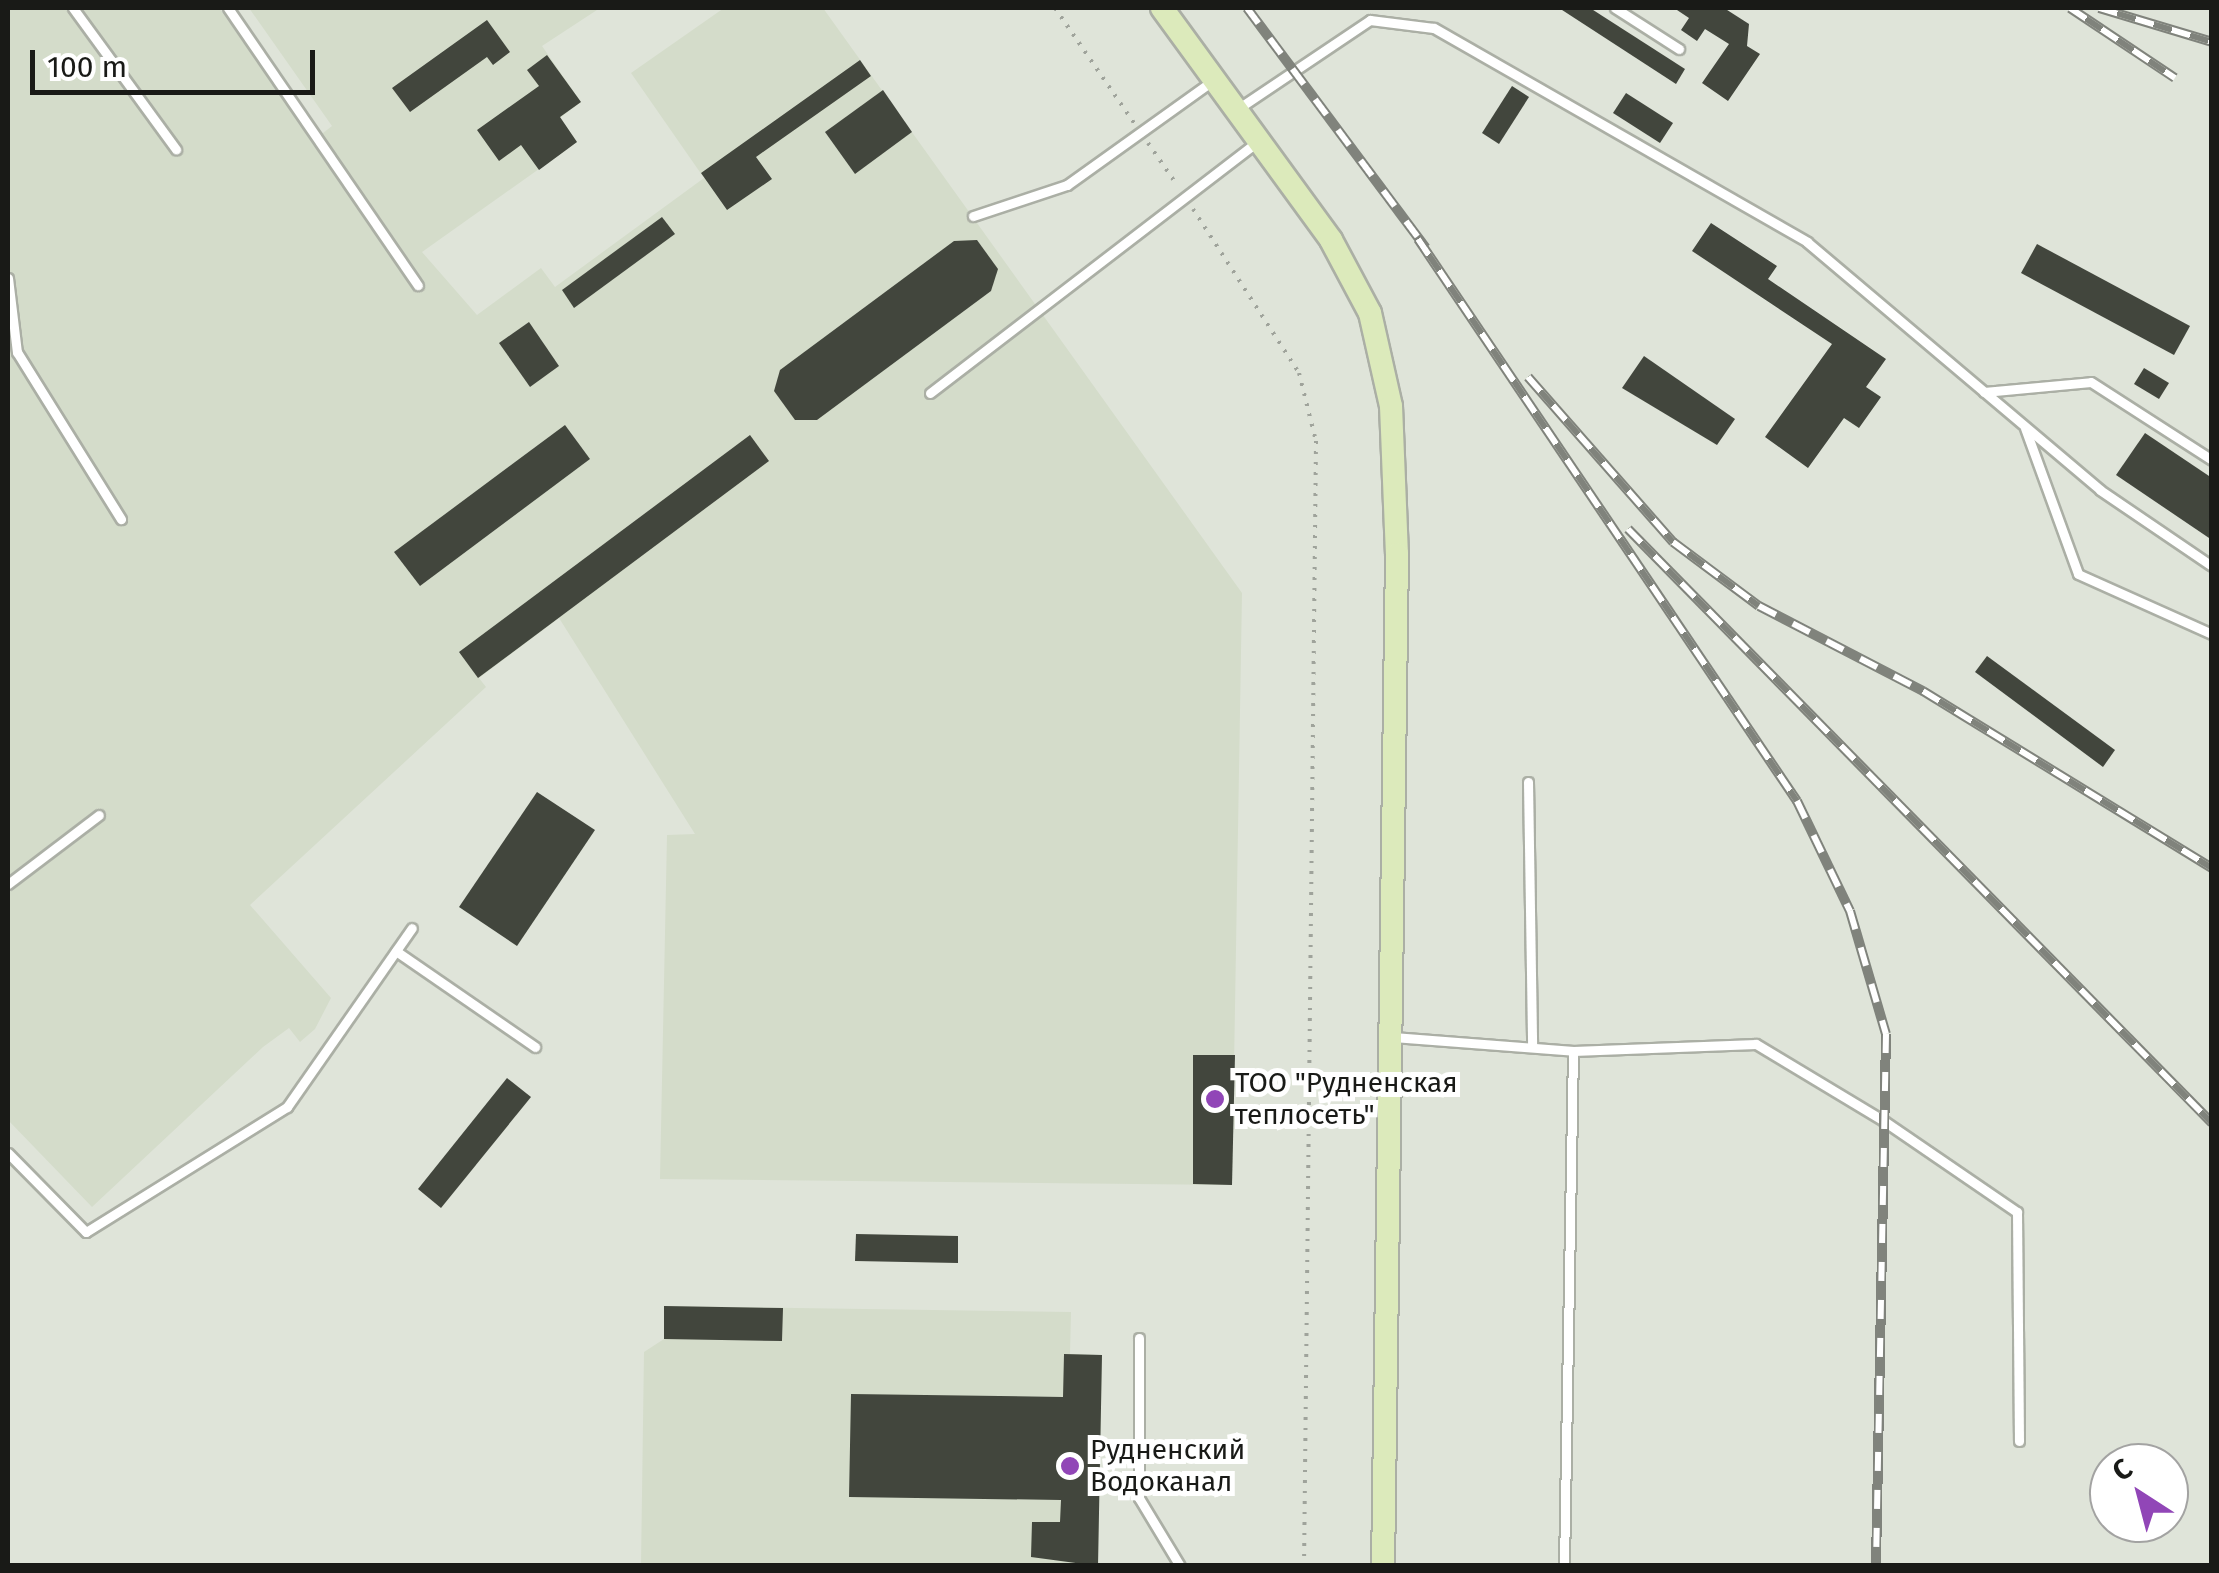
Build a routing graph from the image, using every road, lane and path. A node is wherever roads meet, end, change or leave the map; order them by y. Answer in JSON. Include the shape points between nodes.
{"nodes":[{"id":1,"x":74,"y":8,"type":"edge"},
{"id":2,"x":228,"y":8,"type":"edge"},
{"id":3,"x":1055,"y":8,"type":"edge"},
{"id":4,"x":1162,"y":8,"type":"edge"},
{"id":5,"x":1371,"y":8,"type":"edge"},
{"id":6,"x":1616,"y":8,"type":"edge"},
{"id":7,"x":1370,"y":20,"type":"junction"},
{"id":8,"x":1679,"y":48,"type":"dead end"},
{"id":9,"x":1214,"y":79,"type":"junction"},
{"id":10,"x":1236,"y":110,"type":"junction"},
{"id":11,"x":1141,"y":132,"type":"junction"},
{"id":12,"x":1259,"y":140,"type":"junction"},
{"id":13,"x":176,"y":149,"type":"dead end"},
{"id":14,"x":1185,"y":197,"type":"junction"},
{"id":15,"x":972,"y":216,"type":"dead end"},
{"id":16,"x":8,"y":278,"type":"edge"},
{"id":17,"x":418,"y":285,"type":"dead end"},
{"id":18,"x":1984,"y":392,"type":"junction"},
{"id":19,"x":930,"y":393,"type":"dead end"},
{"id":20,"x":2024,"y":426,"type":"junction"},
{"id":21,"x":2212,"y":460,"type":"edge"},
{"id":22,"x":121,"y":519,"type":"dead end"},
{"id":23,"x":2212,"y":566,"type":"edge"},
{"id":24,"x":2212,"y":634,"type":"edge"},
{"id":25,"x":1528,"y":782,"type":"dead end"},
{"id":26,"x":99,"y":815,"type":"dead end"},
{"id":27,"x":8,"y":884,"type":"edge"},
{"id":28,"x":412,"y":928,"type":"dead end"},
{"id":29,"x":396,"y":951,"type":"junction"},
{"id":30,"x":1390,"y":1036,"type":"junction"},
{"id":31,"x":535,"y":1047,"type":"dead end"},
{"id":32,"x":1532,"y":1047,"type":"junction"},
{"id":33,"x":1573,"y":1050,"type":"junction"},
{"id":34,"x":8,"y":1153,"type":"edge"},
{"id":35,"x":1139,"y":1338,"type":"dead end"},
{"id":36,"x":2019,"y":1441,"type":"dead end"},
{"id":37,"x":1180,"y":1566,"type":"edge"},
{"id":38,"x":1304,"y":1566,"type":"edge"},
{"id":39,"x":1384,"y":1566,"type":"edge"},
{"id":40,"x":1564,"y":1566,"type":"edge"}],
"edges":[{"from":1,"to":13,"type":"lane"},
{"from":2,"to":17,"type":"lane"},
{"from":3,"to":11,"type":"path"},
{"from":4,"to":9,"type":"street"},
{"from":5,"to":7,"type":"lane"},
{"from":6,"to":8,"type":"lane"},
{"from":7,"to":10,"type":"lane"},
{"from":7,"to":18,"type":"lane","via":[[1434,28],[1807,242]]},
{"from":9,"to":10,"type":"street"},
{"from":9,"to":11,"type":"lane"},
{"from":10,"to":12,"type":"street"},
{"from":11,"to":14,"type":"path"},
{"from":11,"to":15,"type":"lane","via":[[1067,186]]},
{"from":12,"to":14,"type":"lane"},
{"from":12,"to":30,"type":"street","via":[[1331,240],[1370,313],[1391,406]]},
{"from":14,"to":19,"type":"lane"},
{"from":14,"to":38,"type":"path","via":[[1299,372],[1316,441]]},
{"from":16,"to":22,"type":"lane","via":[[17,352]]},
{"from":18,"to":20,"type":"lane"},
{"from":18,"to":21,"type":"lane","via":[[2091,382]]},
{"from":20,"to":23,"type":"lane"},
{"from":20,"to":24,"type":"lane","via":[[2078,574]]},
{"from":25,"to":32,"type":"lane"},
{"from":26,"to":27,"type":"lane"},
{"from":28,"to":29,"type":"lane"},
{"from":29,"to":31,"type":"lane"},
{"from":29,"to":34,"type":"lane","via":[[287,1106],[86,1232]]},
{"from":30,"to":32,"type":"lane"},
{"from":30,"to":39,"type":"street"},
{"from":32,"to":33,"type":"lane"},
{"from":33,"to":36,"type":"lane","via":[[1756,1044],[2016,1212]]},
{"from":33,"to":40,"type":"lane"},
{"from":35,"to":37,"type":"lane","via":[[1139,1498]]}]}
